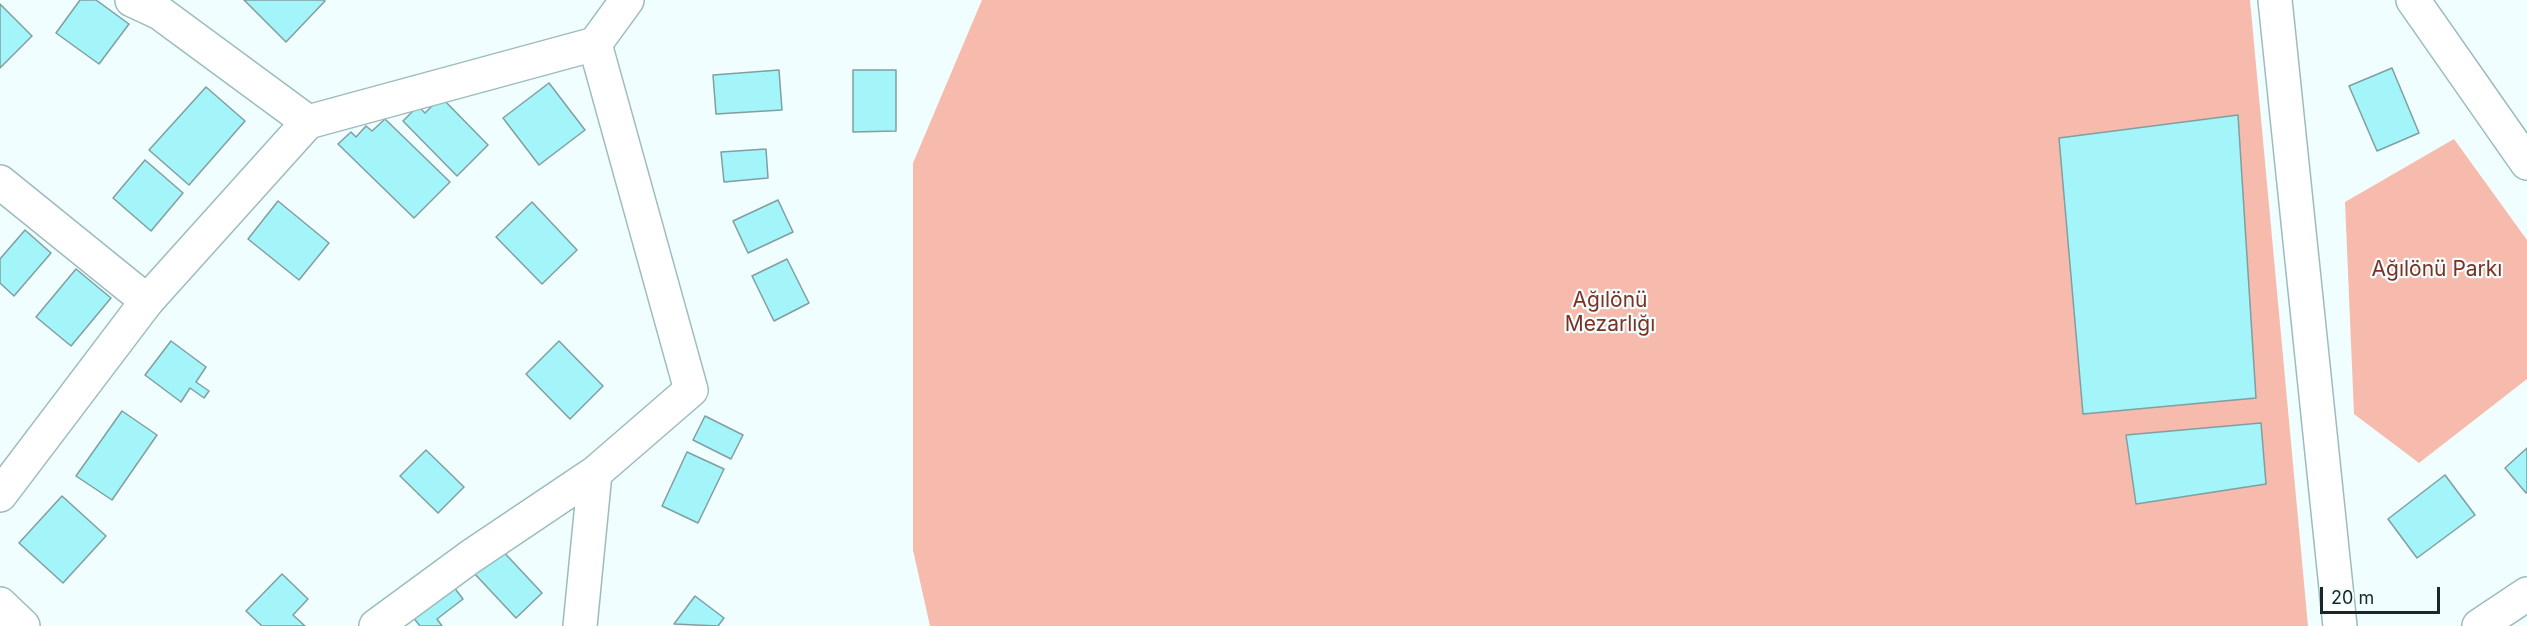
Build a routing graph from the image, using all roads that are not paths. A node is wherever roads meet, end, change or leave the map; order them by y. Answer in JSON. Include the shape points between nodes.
{"nodes":[{"id":1,"x":132,"y":0,"type":"edge"},
{"id":2,"x":627,"y":0,"type":"edge"},
{"id":3,"x":2275,"y":0,"type":"edge"},
{"id":4,"x":2413,"y":0,"type":"edge"},
{"id":5,"x":595,"y":44,"type":"junction"},
{"id":6,"x":308,"y":122,"type":"junction"},
{"id":7,"x":2527,"y":163,"type":"edge"},
{"id":8,"x":0,"y":183,"type":"edge"},
{"id":9,"x":147,"y":302,"type":"junction"},
{"id":10,"x":595,"y":473,"type":"junction"},
{"id":11,"x":0,"y":495,"type":"edge"},
{"id":12,"x":2527,"y":594,"type":"edge"},
{"id":13,"x":0,"y":604,"type":"edge"},
{"id":14,"x":23,"y":626,"type":"edge"},
{"id":15,"x":376,"y":626,"type":"edge"},
{"id":16,"x":580,"y":626,"type":"edge"},
{"id":17,"x":2340,"y":626,"type":"edge"},
{"id":18,"x":2480,"y":626,"type":"edge"}],
"edges":[{"from":1,"to":6,"type":"street","via":[[160,13]]},
{"from":2,"to":5,"type":"street"},
{"from":3,"to":17,"type":"street"},
{"from":4,"to":7,"type":"street"},
{"from":5,"to":6,"type":"street"},
{"from":5,"to":10,"type":"street","via":[[691,390]]},
{"from":6,"to":9,"type":"street"},
{"from":8,"to":9,"type":"street"},
{"from":9,"to":11,"type":"street"},
{"from":10,"to":15,"type":"street","via":[[470,556]]},
{"from":10,"to":16,"type":"street"},
{"from":12,"to":18,"type":"street"},
{"from":13,"to":14,"type":"street"}]}
